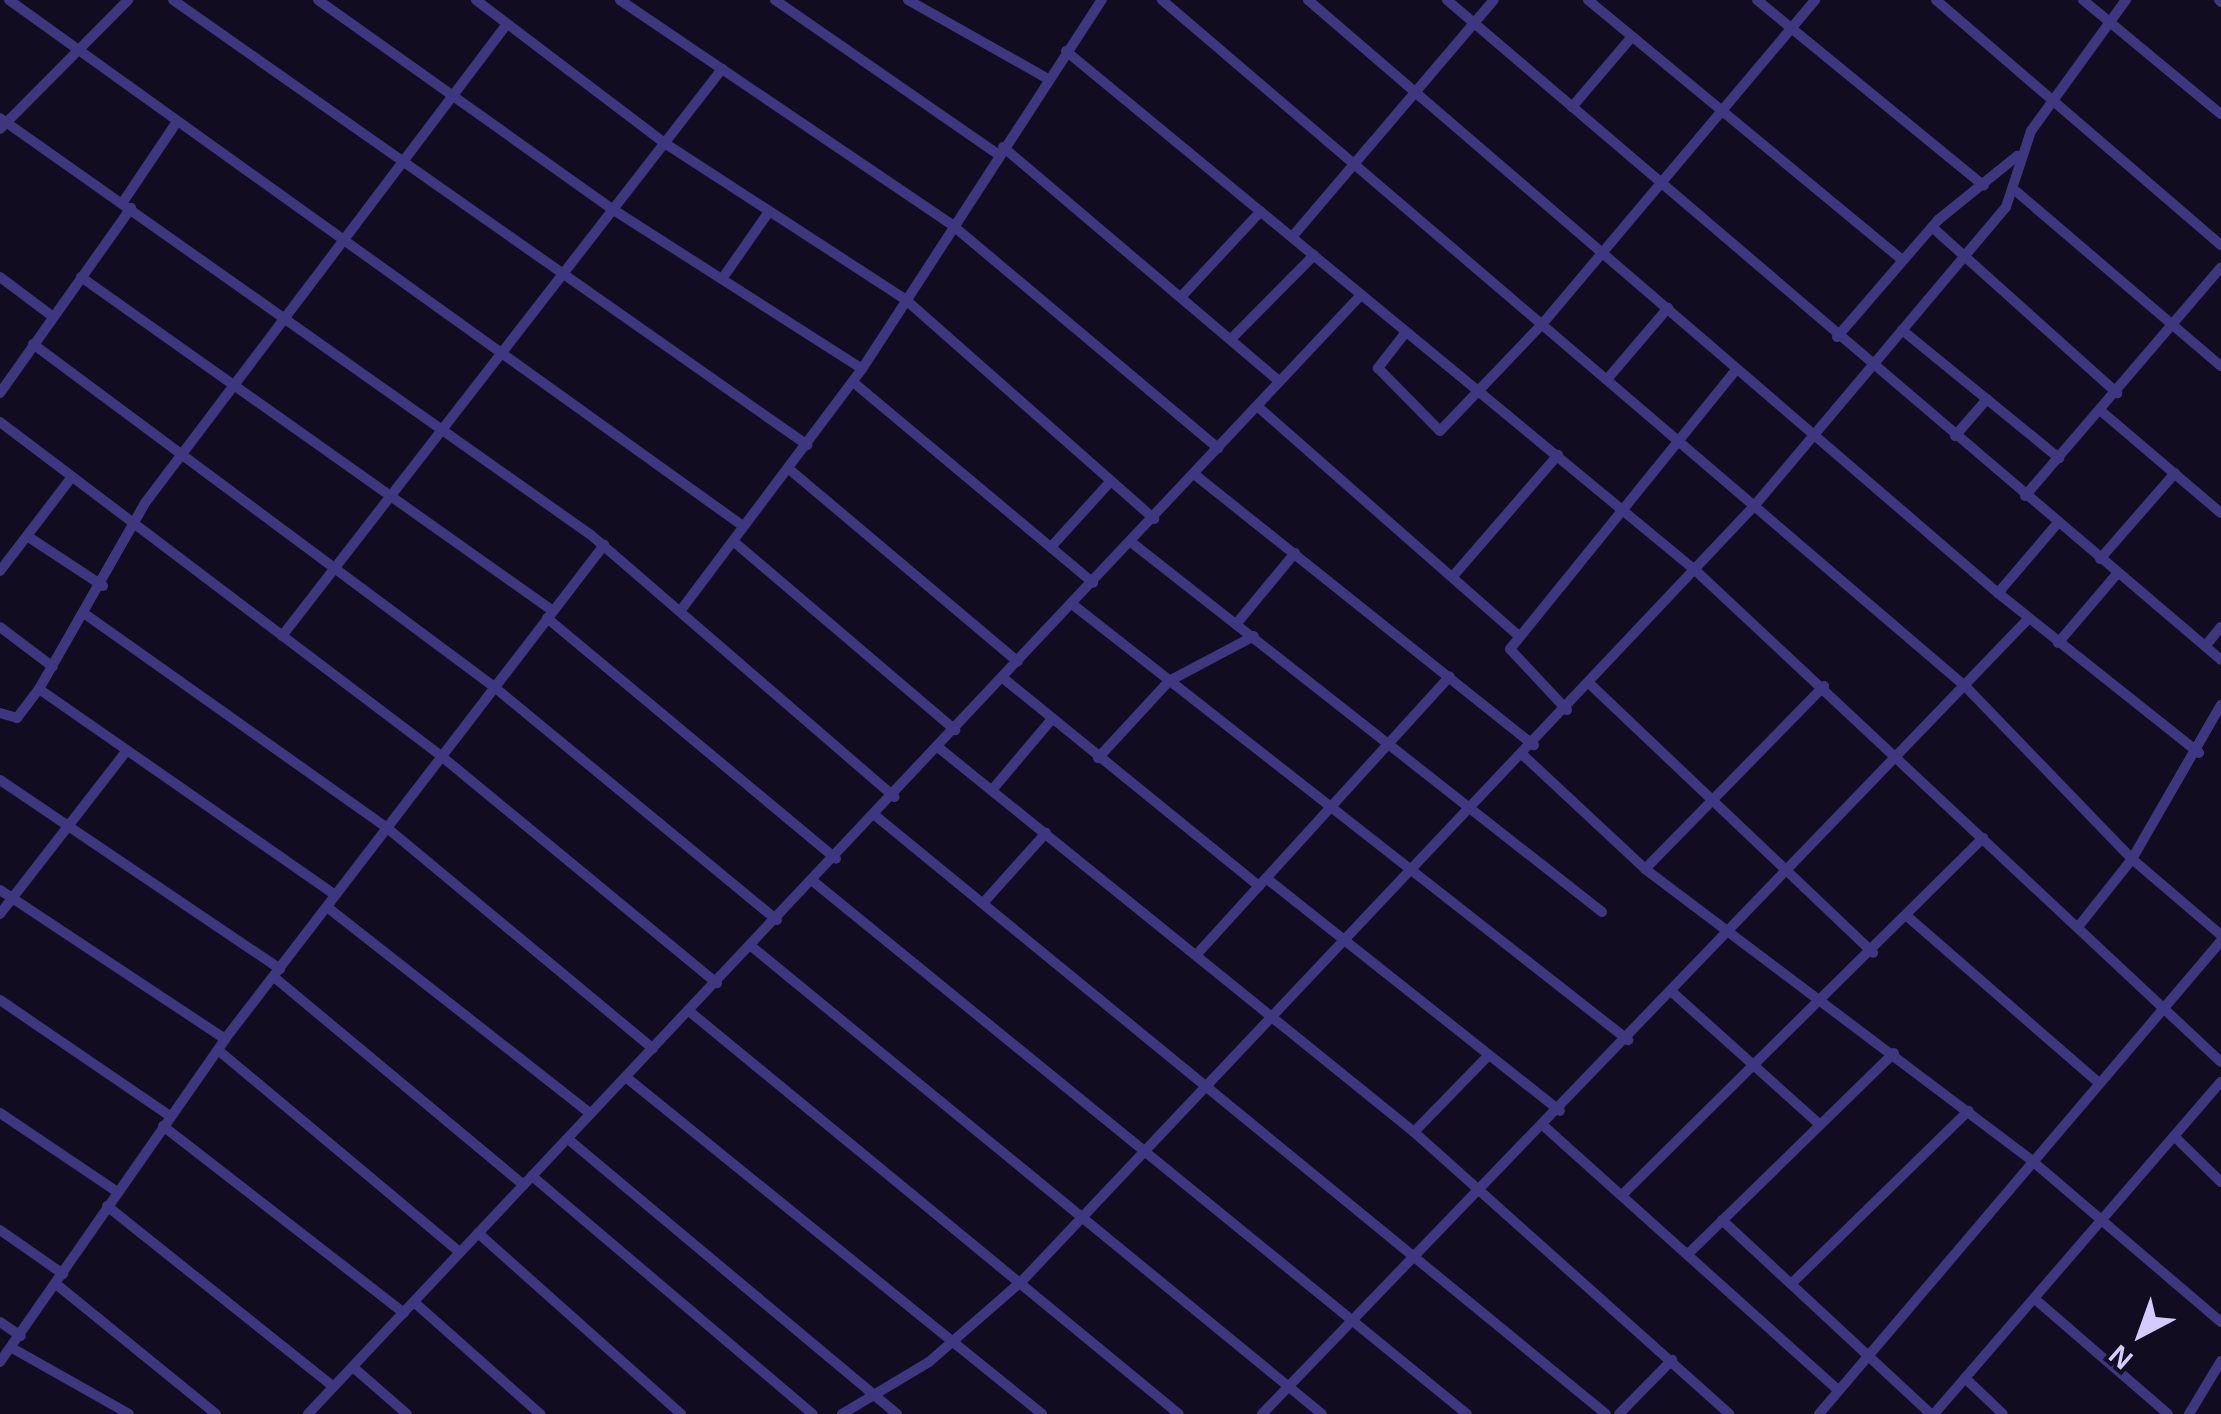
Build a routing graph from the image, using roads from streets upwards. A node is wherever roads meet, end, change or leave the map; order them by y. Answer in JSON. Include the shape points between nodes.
{"nodes":[{"id":1,"x":9,"y":0,"type":"edge"},
{"id":2,"x":128,"y":0,"type":"edge"},
{"id":3,"x":173,"y":0,"type":"edge"},
{"id":4,"x":318,"y":0,"type":"edge"},
{"id":5,"x":476,"y":0,"type":"edge"},
{"id":6,"x":620,"y":0,"type":"edge"},
{"id":7,"x":775,"y":0,"type":"edge"},
{"id":8,"x":908,"y":0,"type":"edge"},
{"id":9,"x":1102,"y":0,"type":"edge"},
{"id":10,"x":1162,"y":0,"type":"edge"},
{"id":11,"x":1308,"y":0,"type":"edge"},
{"id":12,"x":1447,"y":0,"type":"edge"},
{"id":13,"x":1494,"y":0,"type":"edge"},
{"id":14,"x":1758,"y":0,"type":"edge"},
{"id":15,"x":1815,"y":0,"type":"edge"},
{"id":16,"x":1936,"y":0,"type":"edge"},
{"id":17,"x":2084,"y":0,"type":"edge"},
{"id":18,"x":2126,"y":0,"type":"edge"},
{"id":19,"x":1596,"y":2,"type":"edge"},
{"id":20,"x":2111,"y":19,"type":"junction"},
{"id":21,"x":506,"y":24,"type":"junction"},
{"id":22,"x":1475,"y":24,"type":"junction"},
{"id":23,"x":1792,"y":26,"type":"junction"},
{"id":24,"x":1631,"y":38,"type":"junction"},
{"id":25,"x":1066,"y":51,"type":"junction"},
{"id":26,"x":73,"y":54,"type":"junction"},
{"id":27,"x":722,"y":69,"type":"junction"},
{"id":28,"x":1048,"y":79,"type":"junction"},
{"id":29,"x":1416,"y":92,"type":"junction"},
{"id":30,"x":450,"y":94,"type":"junction"},
{"id":31,"x":2056,"y":94,"type":"junction"},
{"id":32,"x":1572,"y":107,"type":"junction"},
{"id":33,"x":1717,"y":114,"type":"junction"},
{"id":34,"x":2221,"y":114,"type":"edge"},
{"id":35,"x":2,"y":123,"type":"edge"},
{"id":36,"x":174,"y":126,"type":"junction"},
{"id":37,"x":663,"y":142,"type":"junction"},
{"id":38,"x":1000,"y":150,"type":"junction"},
{"id":39,"x":2017,"y":156,"type":"junction"},
{"id":40,"x":1356,"y":162,"type":"junction"},
{"id":41,"x":396,"y":165,"type":"junction"},
{"id":42,"x":1661,"y":182,"type":"junction"},
{"id":43,"x":1984,"y":186,"type":"junction"},
{"id":44,"x":2016,"y":192,"type":"junction"},
{"id":45,"x":127,"y":205,"type":"junction"},
{"id":46,"x":609,"y":207,"type":"junction"},
{"id":47,"x":1261,"y":211,"type":"junction"},
{"id":48,"x":768,"y":213,"type":"junction"},
{"id":49,"x":951,"y":224,"type":"junction"},
{"id":50,"x":1932,"y":226,"type":"junction"},
{"id":51,"x":1292,"y":236,"type":"junction"},
{"id":52,"x":336,"y":242,"type":"junction"},
{"id":53,"x":2221,"y":246,"type":"edge"},
{"id":54,"x":1605,"y":252,"type":"junction"},
{"id":55,"x":1314,"y":255,"type":"junction"},
{"id":56,"x":1964,"y":255,"type":"junction"},
{"id":57,"x":1902,"y":260,"type":"junction"},
{"id":58,"x":2221,"y":268,"type":"edge"},
{"id":59,"x":558,"y":276,"type":"junction"},
{"id":60,"x":0,"y":277,"type":"edge"},
{"id":61,"x":81,"y":277,"type":"junction"},
{"id":62,"x":722,"y":279,"type":"junction"},
{"id":63,"x":1361,"y":294,"type":"junction"},
{"id":64,"x":1181,"y":297,"type":"junction"},
{"id":65,"x":906,"y":300,"type":"junction"},
{"id":66,"x":1668,"y":308,"type":"junction"},
{"id":67,"x":283,"y":314,"type":"junction"},
{"id":68,"x":52,"y":316,"type":"junction"},
{"id":69,"x":1544,"y":322,"type":"junction"},
{"id":70,"x":1902,"y":330,"type":"junction"},
{"id":71,"x":2171,"y":331,"type":"junction"},
{"id":72,"x":1406,"y":332,"type":"junction"},
{"id":73,"x":1837,"y":337,"type":"junction"},
{"id":74,"x":1231,"y":340,"type":"junction"},
{"id":75,"x":33,"y":344,"type":"junction"},
{"id":76,"x":501,"y":354,"type":"junction"},
{"id":77,"x":2221,"y":366,"type":"edge"},
{"id":78,"x":1870,"y":367,"type":"junction"},
{"id":79,"x":862,"y":369,"type":"junction"},
{"id":80,"x":1736,"y":369,"type":"junction"},
{"id":81,"x":1608,"y":377,"type":"junction"},
{"id":82,"x":1279,"y":381,"type":"junction"},
{"id":83,"x":853,"y":382,"type":"junction"},
{"id":84,"x":230,"y":386,"type":"junction"},
{"id":85,"x":1,"y":388,"type":"edge"},
{"id":86,"x":1480,"y":393,"type":"junction"},
{"id":87,"x":2117,"y":393,"type":"junction"},
{"id":88,"x":1986,"y":399,"type":"junction"},
{"id":89,"x":1256,"y":406,"type":"junction"},
{"id":90,"x":2101,"y":411,"type":"junction"},
{"id":91,"x":0,"y":422,"type":"edge"},
{"id":92,"x":445,"y":426,"type":"junction"},
{"id":93,"x":1955,"y":436,"type":"junction"},
{"id":94,"x":1815,"y":437,"type":"junction"},
{"id":95,"x":1680,"y":439,"type":"junction"},
{"id":96,"x":807,"y":446,"type":"junction"},
{"id":97,"x":1218,"y":448,"type":"junction"},
{"id":98,"x":181,"y":454,"type":"junction"},
{"id":99,"x":1558,"y":455,"type":"junction"},
{"id":100,"x":2059,"y":458,"type":"junction"},
{"id":101,"x":789,"y":469,"type":"junction"},
{"id":102,"x":2175,"y":473,"type":"junction"},
{"id":103,"x":1194,"y":474,"type":"junction"},
{"id":104,"x":71,"y":478,"type":"junction"},
{"id":105,"x":1110,"y":482,"type":"junction"},
{"id":106,"x":390,"y":496,"type":"junction"},
{"id":107,"x":2025,"y":496,"type":"junction"},
{"id":108,"x":1755,"y":505,"type":"junction"},
{"id":109,"x":1624,"y":508,"type":"junction"},
{"id":110,"x":2221,"y":513,"type":"edge"},
{"id":111,"x":1154,"y":519,"type":"junction"},
{"id":112,"x":2057,"y":524,"type":"junction"},
{"id":113,"x":133,"y":526,"type":"junction"},
{"id":114,"x":743,"y":526,"type":"junction"},
{"id":115,"x":27,"y":536,"type":"junction"},
{"id":116,"x":732,"y":541,"type":"junction"},
{"id":117,"x":1131,"y":542,"type":"junction"},
{"id":118,"x":604,"y":545,"type":"junction"},
{"id":119,"x":1051,"y":547,"type":"junction"},
{"id":120,"x":1295,"y":553,"type":"junction"},
{"id":121,"x":2100,"y":560,"type":"junction"},
{"id":122,"x":1695,"y":570,"type":"junction"},
{"id":123,"x":0,"y":571,"type":"edge"},
{"id":124,"x":333,"y":572,"type":"junction"},
{"id":125,"x":2117,"y":574,"type":"junction"},
{"id":126,"x":1454,"y":575,"type":"junction"},
{"id":127,"x":1093,"y":583,"type":"junction"},
{"id":128,"x":103,"y":586,"type":"junction"},
{"id":129,"x":1998,"y":593,"type":"junction"},
{"id":130,"x":1072,"y":604,"type":"junction"},
{"id":131,"x":681,"y":610,"type":"junction"},
{"id":132,"x":85,"y":614,"type":"junction"},
{"id":133,"x":550,"y":614,"type":"junction"},
{"id":134,"x":2028,"y":618,"type":"junction"},
{"id":135,"x":1236,"y":622,"type":"junction"},
{"id":136,"x":0,"y":627,"type":"edge"},
{"id":137,"x":2221,"y":627,"type":"edge"},
{"id":138,"x":282,"y":636,"type":"junction"},
{"id":139,"x":1254,"y":636,"type":"junction"},
{"id":140,"x":1519,"y":636,"type":"junction"},
{"id":141,"x":2058,"y":643,"type":"junction"},
{"id":142,"x":2207,"y":644,"type":"junction"},
{"id":143,"x":2221,"y":660,"type":"edge"},
{"id":144,"x":1018,"y":662,"type":"junction"},
{"id":145,"x":53,"y":666,"type":"junction"},
{"id":146,"x":1450,"y":676,"type":"junction"},
{"id":147,"x":1003,"y":678,"type":"junction"},
{"id":148,"x":1168,"y":681,"type":"junction"},
{"id":149,"x":1591,"y":685,"type":"junction"},
{"id":150,"x":493,"y":686,"type":"junction"},
{"id":151,"x":1824,"y":686,"type":"junction"},
{"id":152,"x":1966,"y":688,"type":"junction"},
{"id":153,"x":39,"y":690,"type":"junction"},
{"id":154,"x":2221,"y":705,"type":"edge"},
{"id":155,"x":1568,"y":710,"type":"junction"},
{"id":156,"x":0,"y":713,"type":"edge"},
{"id":157,"x":1052,"y":719,"type":"junction"},
{"id":158,"x":956,"y":730,"type":"junction"},
{"id":159,"x":1391,"y":740,"type":"junction"},
{"id":160,"x":1534,"y":745,"type":"junction"},
{"id":161,"x":938,"y":748,"type":"junction"},
{"id":162,"x":2199,"y":753,"type":"junction"},
{"id":163,"x":124,"y":754,"type":"junction"},
{"id":164,"x":440,"y":755,"type":"junction"},
{"id":165,"x":1524,"y":756,"type":"junction"},
{"id":166,"x":1901,"y":756,"type":"junction"},
{"id":167,"x":1098,"y":758,"type":"junction"},
{"id":168,"x":0,"y":780,"type":"edge"},
{"id":169,"x":992,"y":790,"type":"junction"},
{"id":170,"x":894,"y":797,"type":"junction"},
{"id":171,"x":1714,"y":800,"type":"junction"},
{"id":172,"x":1475,"y":806,"type":"junction"},
{"id":173,"x":1328,"y":808,"type":"junction"},
{"id":174,"x":876,"y":816,"type":"junction"},
{"id":175,"x":68,"y":827,"type":"junction"},
{"id":176,"x":386,"y":827,"type":"junction"},
{"id":177,"x":1046,"y":833,"type":"junction"},
{"id":178,"x":1984,"y":838,"type":"junction"},
{"id":179,"x":836,"y":859,"type":"junction"},
{"id":180,"x":2132,"y":859,"type":"junction"},
{"id":181,"x":1644,"y":868,"type":"junction"},
{"id":182,"x":1788,"y":872,"type":"junction"},
{"id":183,"x":1411,"y":874,"type":"junction"},
{"id":184,"x":814,"y":882,"type":"junction"},
{"id":185,"x":1262,"y":882,"type":"junction"},
{"id":186,"x":0,"y":890,"type":"edge"},
{"id":187,"x":335,"y":895,"type":"junction"},
{"id":188,"x":12,"y":898,"type":"junction"},
{"id":189,"x":984,"y":902,"type":"junction"},
{"id":190,"x":327,"y":907,"type":"junction"},
{"id":191,"x":1602,"y":912,"type":"dead end"},
{"id":192,"x":0,"y":914,"type":"edge"},
{"id":193,"x":1908,"y":917,"type":"junction"},
{"id":194,"x":777,"y":920,"type":"junction"},
{"id":195,"x":2078,"y":927,"type":"junction"},
{"id":196,"x":1729,"y":934,"type":"junction"},
{"id":197,"x":2221,"y":938,"type":"edge"},
{"id":198,"x":1346,"y":942,"type":"junction"},
{"id":199,"x":751,"y":946,"type":"junction"},
{"id":200,"x":1198,"y":953,"type":"junction"},
{"id":201,"x":1873,"y":953,"type":"junction"},
{"id":202,"x":277,"y":973,"type":"junction"},
{"id":203,"x":718,"y":984,"type":"junction"},
{"id":204,"x":1672,"y":992,"type":"junction"},
{"id":205,"x":0,"y":1000,"type":"edge"},
{"id":206,"x":1823,"y":1002,"type":"junction"},
{"id":207,"x":2163,"y":1007,"type":"junction"},
{"id":208,"x":690,"y":1011,"type":"junction"},
{"id":209,"x":1275,"y":1016,"type":"junction"},
{"id":210,"x":1628,"y":1040,"type":"junction"},
{"id":211,"x":222,"y":1044,"type":"junction"},
{"id":212,"x":654,"y":1049,"type":"junction"},
{"id":213,"x":1894,"y":1053,"type":"junction"},
{"id":214,"x":1489,"y":1055,"type":"junction"},
{"id":215,"x":2221,"y":1062,"type":"edge"},
{"id":216,"x":1754,"y":1063,"type":"junction"},
{"id":217,"x":627,"y":1078,"type":"junction"},
{"id":218,"x":2098,"y":1082,"type":"junction"},
{"id":219,"x":2221,"y":1082,"type":"edge"},
{"id":220,"x":1212,"y":1083,"type":"junction"},
{"id":221,"x":1560,"y":1111,"type":"junction"},
{"id":222,"x":1968,"y":1111,"type":"junction"},
{"id":223,"x":0,"y":1113,"type":"edge"},
{"id":224,"x":591,"y":1114,"type":"junction"},
{"id":225,"x":166,"y":1121,"type":"junction"},
{"id":226,"x":1819,"y":1124,"type":"junction"},
{"id":227,"x":1546,"y":1128,"type":"junction"},
{"id":228,"x":1414,"y":1132,"type":"junction"},
{"id":229,"x":2177,"y":1139,"type":"junction"},
{"id":230,"x":568,"y":1140,"type":"junction"},
{"id":231,"x":1148,"y":1150,"type":"junction"},
{"id":232,"x":2030,"y":1159,"type":"junction"},
{"id":233,"x":528,"y":1180,"type":"junction"},
{"id":234,"x":2221,"y":1182,"type":"edge"},
{"id":235,"x":116,"y":1191,"type":"junction"},
{"id":236,"x":1481,"y":1192,"type":"junction"},
{"id":237,"x":1622,"y":1195,"type":"junction"},
{"id":238,"x":106,"y":1206,"type":"junction"},
{"id":239,"x":1085,"y":1216,"type":"junction"},
{"id":240,"x":1722,"y":1220,"type":"junction"},
{"id":241,"x":2107,"y":1220,"type":"junction"},
{"id":242,"x":0,"y":1230,"type":"edge"},
{"id":243,"x":478,"y":1233,"type":"junction"},
{"id":244,"x":460,"y":1252,"type":"junction"},
{"id":245,"x":1690,"y":1252,"type":"junction"},
{"id":246,"x":1418,"y":1256,"type":"junction"},
{"id":247,"x":59,"y":1279,"type":"junction"},
{"id":248,"x":1022,"y":1281,"type":"junction"},
{"id":249,"x":1791,"y":1284,"type":"junction"},
{"id":250,"x":2036,"y":1300,"type":"junction"},
{"id":251,"x":414,"y":1302,"type":"junction"},
{"id":252,"x":404,"y":1313,"type":"junction"},
{"id":253,"x":1355,"y":1320,"type":"junction"},
{"id":254,"x":0,"y":1322,"type":"edge"},
{"id":255,"x":2221,"y":1322,"type":"edge"},
{"id":256,"x":21,"y":1336,"type":"junction"},
{"id":257,"x":957,"y":1342,"type":"junction"},
{"id":258,"x":12,"y":1348,"type":"junction"},
{"id":259,"x":1866,"y":1354,"type":"junction"},
{"id":260,"x":1672,"y":1360,"type":"junction"},
{"id":261,"x":2221,"y":1361,"type":"edge"},
{"id":262,"x":0,"y":1362,"type":"edge"},
{"id":263,"x":354,"y":1368,"type":"junction"},
{"id":264,"x":1965,"y":1378,"type":"junction"},
{"id":265,"x":1290,"y":1385,"type":"junction"},
{"id":266,"x":334,"y":1387,"type":"junction"},
{"id":267,"x":1838,"y":1390,"type":"junction"},
{"id":268,"x":875,"y":1396,"type":"junction"},
{"id":269,"x":129,"y":1414,"type":"edge"},
{"id":270,"x":216,"y":1414,"type":"edge"},
{"id":271,"x":308,"y":1414,"type":"edge"},
{"id":272,"x":407,"y":1414,"type":"edge"},
{"id":273,"x":540,"y":1414,"type":"edge"},
{"id":274,"x":681,"y":1414,"type":"edge"},
{"id":275,"x":813,"y":1414,"type":"edge"},
{"id":276,"x":842,"y":1414,"type":"edge"},
{"id":277,"x":897,"y":1414,"type":"edge"},
{"id":278,"x":1042,"y":1414,"type":"edge"},
{"id":279,"x":1179,"y":1414,"type":"edge"},
{"id":280,"x":1262,"y":1414,"type":"edge"},
{"id":281,"x":1322,"y":1414,"type":"edge"},
{"id":282,"x":1467,"y":1414,"type":"edge"},
{"id":283,"x":1606,"y":1414,"type":"edge"},
{"id":284,"x":1619,"y":1414,"type":"edge"},
{"id":285,"x":1730,"y":1414,"type":"edge"},
{"id":286,"x":1818,"y":1414,"type":"edge"},
{"id":287,"x":1932,"y":1414,"type":"edge"},
{"id":288,"x":2003,"y":1414,"type":"edge"},
{"id":289,"x":2168,"y":1414,"type":"edge"},
{"id":290,"x":2190,"y":1414,"type":"edge"}],
"edges":[{"from":1,"to":26,"type":"street"},
{"from":2,"to":26,"type":"street"},
{"from":3,"to":41,"type":"street"},
{"from":4,"to":30,"type":"street"},
{"from":5,"to":21,"type":"street"},
{"from":6,"to":27,"type":"street"},
{"from":7,"to":38,"type":"street"},
{"from":8,"to":28,"type":"street"},
{"from":9,"to":25,"type":"street"},
{"from":10,"to":40,"type":"street"},
{"from":11,"to":29,"type":"street"},
{"from":12,"to":22,"type":"street"},
{"from":13,"to":22,"type":"street"},
{"from":14,"to":23,"type":"street"},
{"from":15,"to":23,"type":"street"},
{"from":16,"to":31,"type":"street"},
{"from":17,"to":20,"type":"street"},
{"from":18,"to":20,"type":"street"},
{"from":19,"to":24,"type":"street"},
{"from":20,"to":31,"type":"street"},
{"from":20,"to":34,"type":"street"},
{"from":21,"to":30,"type":"street"},
{"from":21,"to":37,"type":"street"},
{"from":22,"to":29,"type":"street"},
{"from":22,"to":32,"type":"street"},
{"from":23,"to":33,"type":"street"},
{"from":23,"to":43,"type":"street"},
{"from":24,"to":32,"type":"street"},
{"from":24,"to":33,"type":"street"},
{"from":25,"to":28,"type":"street"},
{"from":25,"to":47,"type":"street"},
{"from":26,"to":35,"type":"street"},
{"from":26,"to":36,"type":"street"},
{"from":27,"to":37,"type":"street"},
{"from":27,"to":49,"type":"street"},
{"from":28,"to":38,"type":"street"},
{"from":29,"to":40,"type":"street"},
{"from":29,"to":54,"type":"street"},
{"from":30,"to":41,"type":"street"},
{"from":30,"to":46,"type":"street"},
{"from":31,"to":39,"type":"street"},
{"from":31,"to":53,"type":"street"},
{"from":32,"to":42,"type":"street"},
{"from":33,"to":42,"type":"street"},
{"from":33,"to":57,"type":"street"},
{"from":35,"to":45,"type":"street"},
{"from":36,"to":45,"type":"street"},
{"from":36,"to":52,"type":"street"},
{"from":37,"to":46,"type":"street"},
{"from":37,"to":48,"type":"street"},
{"from":38,"to":49,"type":"street"},
{"from":38,"to":64,"type":"street"},
{"from":39,"to":43,"type":"street"},
{"from":39,"to":44,"type":"street"},
{"from":40,"to":51,"type":"street"},
{"from":40,"to":69,"type":"street"},
{"from":41,"to":52,"type":"street"},
{"from":41,"to":59,"type":"street"},
{"from":42,"to":54,"type":"street"},
{"from":42,"to":73,"type":"street"},
{"from":43,"to":50,"type":"street"},
{"from":44,"to":56,"type":"street"},
{"from":44,"to":71,"type":"street"},
{"from":45,"to":61,"type":"street"},
{"from":45,"to":67,"type":"street"},
{"from":46,"to":59,"type":"street"},
{"from":46,"to":62,"type":"street"},
{"from":47,"to":51,"type":"street"},
{"from":47,"to":64,"type":"street"},
{"from":48,"to":62,"type":"street"},
{"from":48,"to":65,"type":"street"},
{"from":49,"to":65,"type":"street"},
{"from":49,"to":97,"type":"street"},
{"from":50,"to":56,"type":"street"},
{"from":50,"to":57,"type":"street"},
{"from":51,"to":55,"type":"street"},
{"from":52,"to":67,"type":"street"},
{"from":52,"to":76,"type":"street"},
{"from":54,"to":66,"type":"street"},
{"from":54,"to":69,"type":"street"},
{"from":55,"to":63,"type":"street"},
{"from":55,"to":74,"type":"street"},
{"from":56,"to":70,"type":"street"},
{"from":56,"to":87,"type":"street"},
{"from":57,"to":73,"type":"street"},
{"from":58,"to":71,"type":"street"},
{"from":59,"to":76,"type":"street"},
{"from":59,"to":96,"type":"street"},
{"from":60,"to":68,"type":"street"},
{"from":61,"to":68,"type":"street"},
{"from":61,"to":84,"type":"street"},
{"from":62,"to":79,"type":"street"},
{"from":63,"to":72,"type":"street"},
{"from":63,"to":82,"type":"street"},
{"from":64,"to":74,"type":"street"},
{"from":65,"to":79,"type":"street"},
{"from":65,"to":105,"type":"street"},
{"from":66,"to":80,"type":"street"},
{"from":66,"to":81,"type":"street"},
{"from":67,"to":84,"type":"street"},
{"from":67,"to":92,"type":"street"},
{"from":68,"to":75,"type":"street"},
{"from":69,"to":81,"type":"street"},
{"from":69,"to":86,"type":"street"},
{"from":70,"to":78,"type":"street"},
{"from":70,"to":88,"type":"street"},
{"from":71,"to":77,"type":"street"},
{"from":71,"to":87,"type":"street"},
{"from":72,"to":86,"type":"street"},
{"from":72,"to":86,"type":"street","via":[[1378,368],[1435,430]]},
{"from":73,"to":78,"type":"street"},
{"from":74,"to":82,"type":"street"},
{"from":75,"to":85,"type":"street"},
{"from":75,"to":98,"type":"street"},
{"from":76,"to":92,"type":"street"},
{"from":76,"to":114,"type":"street"},
{"from":78,"to":93,"type":"street"},
{"from":78,"to":94,"type":"street"},
{"from":79,"to":83,"type":"street"},
{"from":80,"to":94,"type":"street"},
{"from":80,"to":95,"type":"street"},
{"from":81,"to":95,"type":"street"},
{"from":82,"to":89,"type":"street"},
{"from":83,"to":96,"type":"street"},
{"from":83,"to":119,"type":"street"},
{"from":84,"to":98,"type":"street"},
{"from":84,"to":106,"type":"street"},
{"from":86,"to":99,"type":"street"},
{"from":87,"to":90,"type":"street"},
{"from":88,"to":93,"type":"street"},
{"from":88,"to":100,"type":"street"},
{"from":89,"to":97,"type":"street"},
{"from":89,"to":126,"type":"street"},
{"from":90,"to":100,"type":"street"},
{"from":90,"to":102,"type":"street"},
{"from":91,"to":104,"type":"street"},
{"from":92,"to":106,"type":"street"},
{"from":92,"to":118,"type":"street"},
{"from":93,"to":107,"type":"street"},
{"from":94,"to":108,"type":"street"},
{"from":94,"to":129,"type":"street"},
{"from":95,"to":108,"type":"street"},
{"from":95,"to":109,"type":"street"},
{"from":96,"to":101,"type":"street"},
{"from":97,"to":103,"type":"street"},
{"from":98,"to":113,"type":"street"},
{"from":98,"to":124,"type":"street"},
{"from":99,"to":109,"type":"street"},
{"from":99,"to":126,"type":"street"},
{"from":100,"to":107,"type":"street"},
{"from":101,"to":114,"type":"street"},
{"from":101,"to":144,"type":"street"},
{"from":102,"to":110,"type":"street"},
{"from":102,"to":121,"type":"street"},
{"from":103,"to":111,"type":"street"},
{"from":103,"to":120,"type":"street"},
{"from":104,"to":113,"type":"street"},
{"from":104,"to":115,"type":"street"},
{"from":105,"to":111,"type":"street"},
{"from":105,"to":119,"type":"street"},
{"from":106,"to":124,"type":"street"},
{"from":106,"to":133,"type":"street"},
{"from":107,"to":112,"type":"street"},
{"from":108,"to":122,"type":"street"},
{"from":108,"to":152,"type":"street"},
{"from":109,"to":122,"type":"street"},
{"from":109,"to":140,"type":"street"},
{"from":111,"to":117,"type":"street"},
{"from":112,"to":121,"type":"street"},
{"from":112,"to":129,"type":"street"},
{"from":113,"to":128,"type":"street"},
{"from":113,"to":138,"type":"street"},
{"from":114,"to":116,"type":"street"},
{"from":115,"to":123,"type":"street"},
{"from":115,"to":128,"type":"street"},
{"from":116,"to":131,"type":"street"},
{"from":116,"to":158,"type":"street"},
{"from":117,"to":127,"type":"street"},
{"from":117,"to":135,"type":"street"},
{"from":118,"to":131,"type":"street"},
{"from":118,"to":133,"type":"street"},
{"from":119,"to":127,"type":"street"},
{"from":120,"to":135,"type":"street"},
{"from":120,"to":146,"type":"street"},
{"from":121,"to":125,"type":"street"},
{"from":122,"to":149,"type":"street"},
{"from":122,"to":151,"type":"street"},
{"from":124,"to":138,"type":"street"},
{"from":124,"to":150,"type":"street"},
{"from":125,"to":141,"type":"street"},
{"from":125,"to":142,"type":"street"},
{"from":126,"to":140,"type":"street"},
{"from":127,"to":130,"type":"street"},
{"from":128,"to":132,"type":"street"},
{"from":129,"to":134,"type":"street"},
{"from":130,"to":144,"type":"street"},
{"from":130,"to":148,"type":"street"},
{"from":131,"to":170,"type":"street"},
{"from":132,"to":145,"type":"street"},
{"from":132,"to":176,"type":"street"},
{"from":133,"to":150,"type":"street"},
{"from":133,"to":179,"type":"street"},
{"from":134,"to":141,"type":"street"},
{"from":134,"to":152,"type":"street"},
{"from":135,"to":139,"type":"street"},
{"from":136,"to":145,"type":"street"},
{"from":137,"to":142,"type":"street"},
{"from":138,"to":164,"type":"street"},
{"from":139,"to":148,"type":"street"},
{"from":139,"to":159,"type":"street"},
{"from":140,"to":155,"type":"street","via":[[1514,661]]},
{"from":141,"to":162,"type":"street"},
{"from":142,"to":143,"type":"street"},
{"from":144,"to":147,"type":"street"},
{"from":145,"to":153,"type":"street"},
{"from":146,"to":159,"type":"street"},
{"from":146,"to":160,"type":"street"},
{"from":147,"to":157,"type":"street"},
{"from":147,"to":158,"type":"street"},
{"from":148,"to":167,"type":"street"},
{"from":148,"to":173,"type":"street"},
{"from":149,"to":155,"type":"street"},
{"from":149,"to":171,"type":"street"},
{"from":150,"to":164,"type":"street"},
{"from":150,"to":194,"type":"street"},
{"from":151,"to":166,"type":"street"},
{"from":151,"to":171,"type":"street"},
{"from":152,"to":166,"type":"street"},
{"from":152,"to":180,"type":"street"},
{"from":153,"to":156,"type":"street","via":[[16,718]]},
{"from":153,"to":163,"type":"street"},
{"from":154,"to":162,"type":"street"},
{"from":155,"to":160,"type":"street"},
{"from":157,"to":167,"type":"street"},
{"from":157,"to":169,"type":"street"},
{"from":158,"to":161,"type":"street"},
{"from":159,"to":172,"type":"street"},
{"from":159,"to":173,"type":"street"},
{"from":160,"to":165,"type":"street"},
{"from":161,"to":169,"type":"street"},
{"from":161,"to":170,"type":"street"},
{"from":162,"to":180,"type":"street"},
{"from":163,"to":175,"type":"street"},
{"from":163,"to":187,"type":"street"},
{"from":164,"to":176,"type":"street"},
{"from":164,"to":203,"type":"street"},
{"from":165,"to":172,"type":"street"},
{"from":165,"to":181,"type":"street"},
{"from":166,"to":178,"type":"street"},
{"from":166,"to":182,"type":"street"},
{"from":167,"to":185,"type":"street"},
{"from":168,"to":175,"type":"street"},
{"from":169,"to":177,"type":"street"},
{"from":170,"to":174,"type":"street"},
{"from":171,"to":181,"type":"street"},
{"from":171,"to":182,"type":"street"},
{"from":172,"to":183,"type":"street"},
{"from":172,"to":191,"type":"street"},
{"from":173,"to":183,"type":"street"},
{"from":173,"to":185,"type":"street"},
{"from":174,"to":179,"type":"street"},
{"from":174,"to":189,"type":"street"},
{"from":175,"to":188,"type":"street"},
{"from":175,"to":202,"type":"street"},
{"from":176,"to":187,"type":"street"},
{"from":176,"to":212,"type":"street"},
{"from":177,"to":189,"type":"street"},
{"from":177,"to":200,"type":"street"},
{"from":178,"to":193,"type":"street"},
{"from":178,"to":195,"type":"street"},
{"from":179,"to":184,"type":"street"},
{"from":180,"to":195,"type":"street"},
{"from":180,"to":197,"type":"street"},
{"from":181,"to":196,"type":"street"},
{"from":182,"to":196,"type":"street"},
{"from":182,"to":201,"type":"street"},
{"from":183,"to":198,"type":"street"},
{"from":183,"to":210,"type":"street"},
{"from":184,"to":194,"type":"street"},
{"from":184,"to":231,"type":"street"},
{"from":185,"to":198,"type":"street"},
{"from":185,"to":200,"type":"street"},
{"from":186,"to":188,"type":"street"},
{"from":187,"to":190,"type":"street"},
{"from":188,"to":192,"type":"street"},
{"from":188,"to":211,"type":"street"},
{"from":189,"to":220,"type":"street"},
{"from":190,"to":202,"type":"street"},
{"from":190,"to":224,"type":"street"},
{"from":193,"to":201,"type":"street"},
{"from":193,"to":218,"type":"street"},
{"from":194,"to":199,"type":"street"},
{"from":195,"to":207,"type":"street"},
{"from":196,"to":204,"type":"street"},
{"from":196,"to":206,"type":"street"},
{"from":197,"to":207,"type":"street"},
{"from":198,"to":209,"type":"street"},
{"from":198,"to":214,"type":"street"},
{"from":199,"to":203,"type":"street"},
{"from":199,"to":239,"type":"street"},
{"from":200,"to":209,"type":"street"},
{"from":201,"to":206,"type":"street"},
{"from":202,"to":211,"type":"street"},
{"from":202,"to":233,"type":"street"},
{"from":203,"to":208,"type":"street"},
{"from":204,"to":210,"type":"street"},
{"from":204,"to":216,"type":"street"},
{"from":205,"to":225,"type":"street"},
{"from":206,"to":213,"type":"street"},
{"from":206,"to":216,"type":"street"},
{"from":207,"to":215,"type":"street"},
{"from":207,"to":218,"type":"street"},
{"from":208,"to":212,"type":"street"},
{"from":208,"to":248,"type":"street"},
{"from":209,"to":220,"type":"street"},
{"from":209,"to":228,"type":"street"},
{"from":210,"to":221,"type":"street"},
{"from":211,"to":225,"type":"street"},
{"from":211,"to":244,"type":"street"},
{"from":212,"to":217,"type":"street"},
{"from":213,"to":222,"type":"street"},
{"from":213,"to":226,"type":"street"},
{"from":214,"to":221,"type":"street"},
{"from":214,"to":228,"type":"street"},
{"from":216,"to":226,"type":"street"},
{"from":216,"to":237,"type":"street"},
{"from":217,"to":224,"type":"street"},
{"from":217,"to":257,"type":"street"},
{"from":218,"to":232,"type":"street"},
{"from":219,"to":229,"type":"street"},
{"from":220,"to":231,"type":"street"},
{"from":220,"to":246,"type":"street"},
{"from":221,"to":227,"type":"street"},
{"from":222,"to":232,"type":"street"},
{"from":222,"to":249,"type":"street"},
{"from":223,"to":235,"type":"street"},
{"from":224,"to":230,"type":"street"},
{"from":225,"to":235,"type":"street"},
{"from":225,"to":252,"type":"street"},
{"from":226,"to":240,"type":"street"},
{"from":227,"to":236,"type":"street"},
{"from":227,"to":237,"type":"street"},
{"from":228,"to":236,"type":"street"},
{"from":229,"to":234,"type":"street"},
{"from":229,"to":241,"type":"street"},
{"from":230,"to":233,"type":"street"},
{"from":230,"to":268,"type":"street"},
{"from":231,"to":239,"type":"street"},
{"from":231,"to":253,"type":"street"},
{"from":232,"to":241,"type":"street"},
{"from":232,"to":259,"type":"street"},
{"from":233,"to":243,"type":"street"},
{"from":233,"to":275,"type":"street"},
{"from":235,"to":238,"type":"street"},
{"from":236,"to":246,"type":"street"},
{"from":236,"to":260,"type":"street"},
{"from":237,"to":245,"type":"street"},
{"from":238,"to":247,"type":"street"},
{"from":238,"to":266,"type":"street"},
{"from":239,"to":248,"type":"street"},
{"from":239,"to":265,"type":"street"},
{"from":240,"to":245,"type":"street"},
{"from":240,"to":249,"type":"street"},
{"from":241,"to":250,"type":"street"},
{"from":241,"to":255,"type":"street"},
{"from":242,"to":247,"type":"street"},
{"from":243,"to":244,"type":"street"},
{"from":243,"to":274,"type":"street"},
{"from":244,"to":251,"type":"street"},
{"from":245,"to":267,"type":"street"},
{"from":246,"to":253,"type":"street"},
{"from":246,"to":283,"type":"street"},
{"from":247,"to":256,"type":"street"},
{"from":247,"to":270,"type":"street"},
{"from":248,"to":257,"type":"street"},
{"from":248,"to":279,"type":"street"},
{"from":249,"to":259,"type":"street"},
{"from":250,"to":264,"type":"street"},
{"from":250,"to":289,"type":"street"},
{"from":251,"to":252,"type":"street"},
{"from":251,"to":273,"type":"street"},
{"from":252,"to":263,"type":"street"},
{"from":253,"to":265,"type":"street"},
{"from":253,"to":282,"type":"street"},
{"from":254,"to":256,"type":"street"},
{"from":256,"to":258,"type":"street"},
{"from":257,"to":268,"type":"street"},
{"from":257,"to":278,"type":"street"},
{"from":258,"to":262,"type":"street"},
{"from":258,"to":269,"type":"street"},
{"from":259,"to":267,"type":"street"},
{"from":259,"to":287,"type":"street"},
{"from":260,"to":284,"type":"street"},
{"from":260,"to":285,"type":"street"},
{"from":261,"to":290,"type":"street"},
{"from":263,"to":266,"type":"street"},
{"from":263,"to":272,"type":"street"},
{"from":264,"to":287,"type":"street"},
{"from":264,"to":288,"type":"street"},
{"from":265,"to":280,"type":"street"},
{"from":265,"to":281,"type":"street"},
{"from":266,"to":271,"type":"street"},
{"from":267,"to":286,"type":"street"},
{"from":268,"to":276,"type":"street"},
{"from":268,"to":277,"type":"street"}]}
